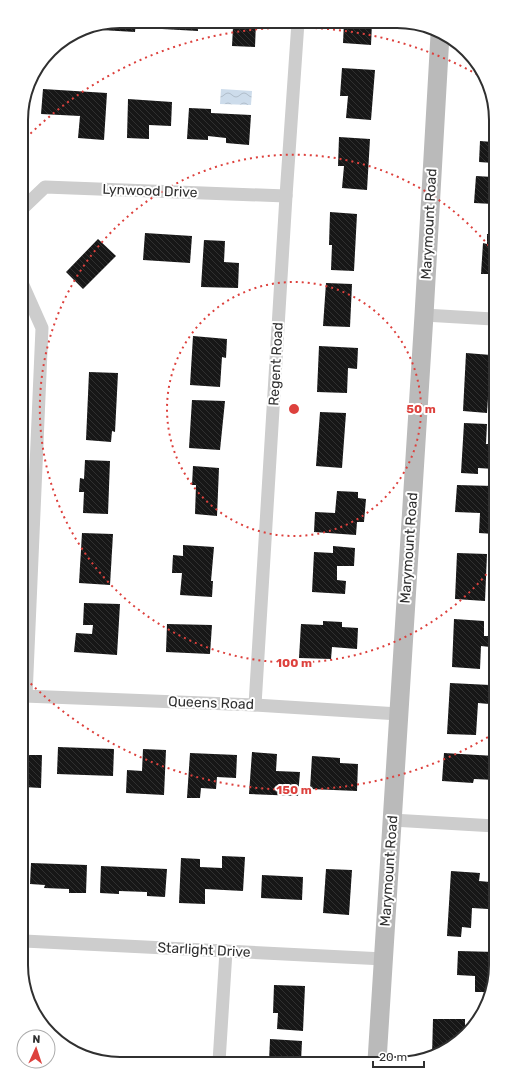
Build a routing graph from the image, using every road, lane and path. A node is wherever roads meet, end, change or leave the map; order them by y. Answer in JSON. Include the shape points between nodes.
{"nodes":[{"id":1,"x":298,"y":28,"type":"edge"},
{"id":2,"x":440,"y":39,"type":"edge"},
{"id":3,"x":286,"y":196,"type":"junction"},
{"id":4,"x":28,"y":203,"type":"edge"},
{"id":5,"x":28,"y":296,"type":"edge"},
{"id":6,"x":424,"y":316,"type":"junction"},
{"id":7,"x":489,"y":319,"type":"edge"},
{"id":8,"x":28,"y":631,"type":"edge"},
{"id":9,"x":28,"y":696,"type":"edge"},
{"id":10,"x":255,"y":705,"type":"junction"},
{"id":11,"x":399,"y":714,"type":"junction"},
{"id":12,"x":392,"y":820,"type":"junction"},
{"id":13,"x":489,"y":826,"type":"edge"},
{"id":14,"x":28,"y":941,"type":"edge"},
{"id":15,"x":226,"y":951,"type":"junction"},
{"id":16,"x":384,"y":959,"type":"junction"},
{"id":17,"x":219,"y":1057,"type":"edge"},
{"id":18,"x":377,"y":1057,"type":"edge"}],
"edges":[{"from":1,"to":3,"type":"street","name":"Regent Road"},
{"from":2,"to":6,"type":"street","name":"Marymount Road"},
{"from":3,"to":4,"type":"street","name":"Lynwood Drive","via":[[45,187]]},
{"from":3,"to":10,"type":"street","name":"Regent Road"},
{"from":5,"to":8,"type":"street","via":[[42,328]]},
{"from":6,"to":7,"type":"street"},
{"from":6,"to":11,"type":"street","name":"Marymount Road"},
{"from":9,"to":10,"type":"street","name":"Queens Road"},
{"from":10,"to":11,"type":"street","name":"Queens Road"},
{"from":11,"to":12,"type":"street","name":"Marymount Road"},
{"from":12,"to":13,"type":"street"},
{"from":12,"to":16,"type":"street","name":"Marymount Road"},
{"from":14,"to":15,"type":"street","name":"Starlight Drive"},
{"from":15,"to":16,"type":"street","name":"Starlight Drive"},
{"from":15,"to":17,"type":"street"},
{"from":16,"to":18,"type":"street","name":"Marymount Road"}]}
